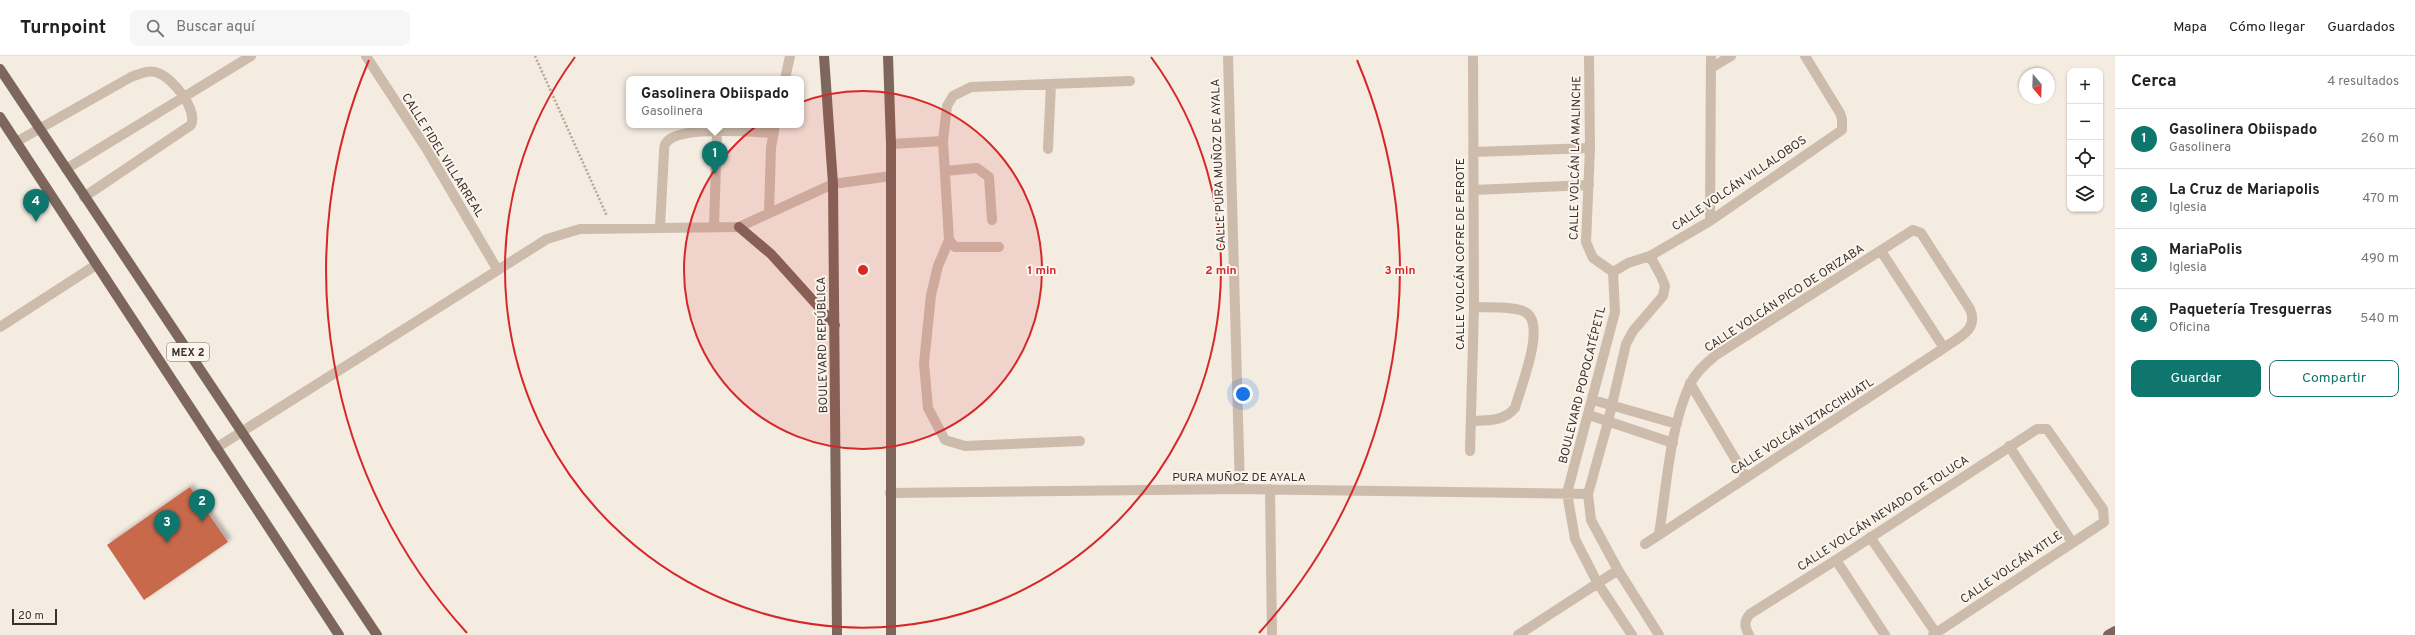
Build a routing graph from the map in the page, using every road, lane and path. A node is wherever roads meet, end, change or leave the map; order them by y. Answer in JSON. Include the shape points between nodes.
{"nodes":[{"id":1,"x":251,"y":56,"type":"edge"},
{"id":2,"x":366,"y":56,"type":"edge"},
{"id":3,"x":535,"y":56,"type":"edge"},
{"id":4,"x":790,"y":56,"type":"edge"},
{"id":5,"x":824,"y":56,"type":"edge"},
{"id":6,"x":888,"y":56,"type":"edge"},
{"id":7,"x":1228,"y":56,"type":"edge"},
{"id":8,"x":1473,"y":56,"type":"edge"},
{"id":9,"x":1589,"y":56,"type":"edge"},
{"id":10,"x":1711,"y":56,"type":"edge"},
{"id":11,"x":1731,"y":56,"type":"edge"},
{"id":12,"x":1805,"y":56,"type":"edge"},
{"id":13,"x":1711,"y":68,"type":"junction"},
{"id":14,"x":0,"y":69,"type":"edge"},
{"id":15,"x":786,"y":76,"type":"edge"},
{"id":16,"x":1130,"y":81,"type":"dead end"},
{"id":17,"x":1051,"y":84,"type":"junction"},
{"id":18,"x":183,"y":96,"type":"junction"},
{"id":19,"x":0,"y":117,"type":"edge"},
{"id":20,"x":40,"y":128,"type":"junction"},
{"id":21,"x":774,"y":129,"type":"edge"},
{"id":22,"x":717,"y":132,"type":"junction"},
{"id":23,"x":943,"y":141,"type":"junction"},
{"id":24,"x":16,"y":142,"type":"junction"},
{"id":25,"x":891,"y":144,"type":"junction"},
{"id":26,"x":1590,"y":148,"type":"junction"},
{"id":27,"x":1048,"y":149,"type":"dead end"},
{"id":28,"x":1473,"y":152,"type":"junction"},
{"id":29,"x":66,"y":169,"type":"junction"},
{"id":30,"x":945,"y":171,"type":"junction"},
{"id":31,"x":891,"y":176,"type":"junction"},
{"id":32,"x":833,"y":184,"type":"junction"},
{"id":33,"x":1589,"y":185,"type":"junction"},
{"id":34,"x":1474,"y":190,"type":"junction"},
{"id":35,"x":84,"y":196,"type":"junction"},
{"id":36,"x":769,"y":212,"type":"junction"},
{"id":37,"x":992,"y":220,"type":"dead end"},
{"id":38,"x":1710,"y":221,"type":"junction"},
{"id":39,"x":660,"y":227,"type":"junction"},
{"id":40,"x":714,"y":227,"type":"junction"},
{"id":41,"x":739,"y":227,"type":"junction"},
{"id":42,"x":612,"y":228,"type":"junction"},
{"id":43,"x":949,"y":240,"type":"junction"},
{"id":44,"x":999,"y":247,"type":"dead end"},
{"id":45,"x":1881,"y":251,"type":"junction"},
{"id":46,"x":1650,"y":256,"type":"junction"},
{"id":47,"x":96,"y":265,"type":"junction"},
{"id":48,"x":497,"y":269,"type":"junction"},
{"id":49,"x":1613,"y":272,"type":"junction"},
{"id":50,"x":1474,"y":307,"type":"junction"},
{"id":51,"x":835,"y":325,"type":"junction"},
{"id":52,"x":0,"y":327,"type":"edge"},
{"id":53,"x":1971,"y":327,"type":"joint"},
{"id":54,"x":1944,"y":348,"type":"junction"},
{"id":55,"x":1690,"y":384,"type":"junction"},
{"id":56,"x":1593,"y":400,"type":"junction"},
{"id":57,"x":1611,"y":406,"type":"junction"},
{"id":58,"x":1589,"y":415,"type":"junction"},
{"id":59,"x":1471,"y":421,"type":"junction"},
{"id":60,"x":1608,"y":422,"type":"junction"},
{"id":61,"x":1677,"y":424,"type":"junction"},
{"id":62,"x":242,"y":431,"type":"junction"},
{"id":63,"x":1080,"y":441,"type":"dead end"},
{"id":64,"x":1673,"y":443,"type":"junction"},
{"id":65,"x":2009,"y":446,"type":"junction"},
{"id":66,"x":216,"y":448,"type":"junction"},
{"id":67,"x":1470,"y":451,"type":"dead end"},
{"id":68,"x":1746,"y":477,"type":"junction"},
{"id":69,"x":1240,"y":489,"type":"junction"},
{"id":70,"x":1270,"y":489,"type":"junction"},
{"id":71,"x":890,"y":493,"type":"junction"},
{"id":72,"x":1567,"y":493,"type":"junction"},
{"id":73,"x":1588,"y":494,"type":"junction"},
{"id":74,"x":2104,"y":522,"type":"joint"},
{"id":75,"x":1659,"y":534,"type":"junction"},
{"id":76,"x":1870,"y":537,"type":"junction"},
{"id":77,"x":2072,"y":542,"type":"junction"},
{"id":78,"x":1645,"y":544,"type":"dead end"},
{"id":79,"x":1836,"y":560,"type":"junction"},
{"id":80,"x":1618,"y":570,"type":"junction"},
{"id":81,"x":1597,"y":582,"type":"junction"},
{"id":82,"x":1747,"y":631,"type":"edge"},
{"id":83,"x":2115,"y":631,"type":"edge"},
{"id":84,"x":1935,"y":634,"type":"edge"},
{"id":85,"x":339,"y":635,"type":"edge"},
{"id":86,"x":377,"y":635,"type":"edge"},
{"id":87,"x":837,"y":635,"type":"edge"},
{"id":88,"x":891,"y":635,"type":"edge"},
{"id":89,"x":1272,"y":635,"type":"edge"},
{"id":90,"x":1518,"y":635,"type":"edge"},
{"id":91,"x":1632,"y":635,"type":"edge"},
{"id":92,"x":1659,"y":635,"type":"edge"},
{"id":93,"x":1885,"y":635,"type":"edge"},
{"id":94,"x":2108,"y":635,"type":"edge"}],
"edges":[{"from":1,"to":18,"type":"street"},
{"from":2,"to":48,"type":"street","name":"CALLE FIDEL VILLARREAL","via":[[426,148]]},
{"from":3,"to":42,"type":"path"},
{"from":4,"to":15,"type":"street"},
{"from":5,"to":32,"type":"main road","name":"BOULEVARD REPÚBLICA"},
{"from":6,"to":25,"type":"main road"},
{"from":7,"to":69,"type":"street","name":"CALLE PURA MUÑOZ DE AYALA"},
{"from":8,"to":28,"type":"street","name":"CALLE VOLCÁN COFRE DE PEROTE"},
{"from":9,"to":26,"type":"street","name":"CALLE VOLCÁN LA MALINCHE"},
{"from":10,"to":13,"type":"street"},
{"from":11,"to":13,"type":"street"},
{"from":12,"to":38,"type":"street","name":"CALLE VOLCÁN VILLALOBOS","via":[[1840,113],[1842,130]]},
{"from":13,"to":38,"type":"street"},
{"from":14,"to":20,"type":"main road","number":"MEX 2"},
{"from":16,"to":17,"type":"street"},
{"from":17,"to":23,"type":"street","via":[[971,87],[961,91],[953,96],[947,106]]},
{"from":17,"to":27,"type":"street"},
{"from":18,"to":20,"type":"street","via":[[166,77],[158,72],[146,71]]},
{"from":18,"to":29,"type":"street"},
{"from":18,"to":35,"type":"street","via":[[193,114],[191,125]]},
{"from":19,"to":24,"type":"main road","number":"MEX 2"},
{"from":20,"to":24,"type":"street"},
{"from":20,"to":29,"type":"main road","number":"MEX 2"},
{"from":21,"to":22,"type":"street"},
{"from":21,"to":36,"type":"street","via":[[770,148]]},
{"from":22,"to":39,"type":"street","via":[[683,133],[666,143]]},
{"from":22,"to":40,"type":"street"},
{"from":23,"to":25,"type":"street"},
{"from":23,"to":30,"type":"street"},
{"from":24,"to":47,"type":"main road","number":"MEX 2"},
{"from":25,"to":31,"type":"main road"},
{"from":26,"to":28,"type":"street"},
{"from":26,"to":33,"type":"street","name":"CALLE VOLCÁN LA MALINCHE"},
{"from":28,"to":34,"type":"street","name":"CALLE VOLCÁN COFRE DE PEROTE"},
{"from":29,"to":35,"type":"main road","number":"MEX 2"},
{"from":30,"to":37,"type":"street","via":[[977,168],[989,177]]},
{"from":30,"to":43,"type":"street"},
{"from":31,"to":32,"type":"street"},
{"from":31,"to":71,"type":"main road"},
{"from":32,"to":36,"type":"street"},
{"from":32,"to":51,"type":"main road","name":"BOULEVARD REPÚBLICA"},
{"from":33,"to":34,"type":"street"},
{"from":33,"to":49,"type":"street","name":"CALLE VOLCÁN LA MALINCHE","via":[[1586,242],[1588,250],[1593,258]]},
{"from":34,"to":50,"type":"street","name":"CALLE VOLCÁN COFRE DE PEROTE"},
{"from":35,"to":62,"type":"main road","number":"MEX 2"},
{"from":36,"to":41,"type":"street"},
{"from":38,"to":46,"type":"street","name":"CALLE VOLCÁN VILLALOBOS"},
{"from":39,"to":40,"type":"street"},
{"from":39,"to":42,"type":"street"},
{"from":40,"to":41,"type":"street"},
{"from":41,"to":51,"type":"main road","via":[[771,254]]},
{"from":42,"to":48,"type":"street","via":[[580,229],[547,239]]},
{"from":43,"to":44,"type":"street","via":[[955,247]]},
{"from":43,"to":63,"type":"street","via":[[938,266],[931,295],[924,363],[928,408],[945,440],[965,446]]},
{"from":45,"to":53,"type":"street","name":"CALLE VOLCÁN PICO DE ORIZABA","via":[[1913,230],[1921,233],[1970,309],[1974,317]]},
{"from":45,"to":54,"type":"street"},
{"from":45,"to":55,"type":"street","name":"CALLE VOLCÁN PICO DE ORIZABA","via":[[1716,355],[1701,367]]},
{"from":46,"to":49,"type":"street","via":[[1628,263]]},
{"from":46,"to":57,"type":"street","via":[[1662,276],[1665,286],[1663,296],[1626,344]]},
{"from":47,"to":52,"type":"street"},
{"from":47,"to":66,"type":"main road","number":"MEX 2"},
{"from":48,"to":62,"type":"street"},
{"from":49,"to":56,"type":"street","name":"BOULEVARD POPOCATÉPETL","via":[[1615,312]]},
{"from":50,"to":59,"type":"street","name":"CALLE VOLCÁN COFRE DE PEROTE"},
{"from":50,"to":59,"type":"street","via":[[1522,311],[1530,315],[1534,325],[1534,338],[1515,408],[1499,420]]},
{"from":51,"to":87,"type":"main road","name":"BOULEVARD REPÚBLICA"},
{"from":53,"to":54,"type":"street","name":"CALLE VOLCÁN IZTACCIHUATL"},
{"from":54,"to":68,"type":"street","name":"CALLE VOLCÁN IZTACCIHUATL"},
{"from":55,"to":61,"type":"street","name":"CALLE VOLCÁN PICO DE ORIZABA"},
{"from":55,"to":68,"type":"street"},
{"from":56,"to":57,"type":"street"},
{"from":56,"to":58,"type":"street","name":"BOULEVARD POPOCATÉPETL"},
{"from":57,"to":60,"type":"street"},
{"from":57,"to":61,"type":"street"},
{"from":58,"to":60,"type":"street"},
{"from":58,"to":72,"type":"street","name":"BOULEVARD POPOCATÉPETL"},
{"from":59,"to":67,"type":"street","name":"CALLE VOLCÁN COFRE DE PEROTE"},
{"from":60,"to":64,"type":"street"},
{"from":60,"to":73,"type":"street"},
{"from":61,"to":64,"type":"street","name":"CALLE VOLCÁN PICO DE ORIZABA"},
{"from":62,"to":66,"type":"street"},
{"from":62,"to":86,"type":"main road","number":"MEX 2"},
{"from":64,"to":75,"type":"street","name":"CALLE VOLCÁN PICO DE ORIZABA"},
{"from":65,"to":74,"type":"street","name":"CALLE VOLCÁN NEVADO DE TOLUCA","via":[[2037,429],[2044,428],[2050,432],[2103,510]]},
{"from":65,"to":76,"type":"street","name":"CALLE VOLCÁN NEVADO DE TOLUCA"},
{"from":65,"to":77,"type":"street"},
{"from":66,"to":85,"type":"main road","number":"MEX 2"},
{"from":68,"to":75,"type":"street","name":"CALLE VOLCÁN IZTACCIHUATL"},
{"from":69,"to":70,"type":"street","name":"PURA MUÑOZ DE AYALA"},
{"from":69,"to":71,"type":"street","name":"PURA MUÑOZ DE AYALA"},
{"from":70,"to":72,"type":"street","name":"PURA MUÑOZ DE AYALA"},
{"from":70,"to":89,"type":"street"},
{"from":71,"to":88,"type":"main road"},
{"from":72,"to":73,"type":"street","name":"PURA MUÑOZ DE AYALA"},
{"from":72,"to":81,"type":"street","name":"BOULEVARD POPOCATÉPETL","via":[[1575,539]]},
{"from":73,"to":80,"type":"street","via":[[1591,520]]},
{"from":74,"to":77,"type":"street","name":"CALLE VOLCÁN XITLE"},
{"from":75,"to":78,"type":"street","name":"CALLE VOLCÁN IZTACCIHUATL"},
{"from":76,"to":79,"type":"street","name":"CALLE VOLCÁN NEVADO DE TOLUCA"},
{"from":76,"to":84,"type":"street"},
{"from":77,"to":84,"type":"street","name":"CALLE VOLCÁN XITLE"},
{"from":79,"to":82,"type":"street","name":"CALLE VOLCÁN NEVADO DE TOLUCA","via":[[1750,614],[1745,621]]},
{"from":79,"to":93,"type":"street"},
{"from":80,"to":81,"type":"street"},
{"from":80,"to":92,"type":"street"},
{"from":81,"to":90,"type":"street"},
{"from":81,"to":91,"type":"street","name":"BOULEVARD POPOCATÉPETL"},
{"from":83,"to":94,"type":"main road"}]}
